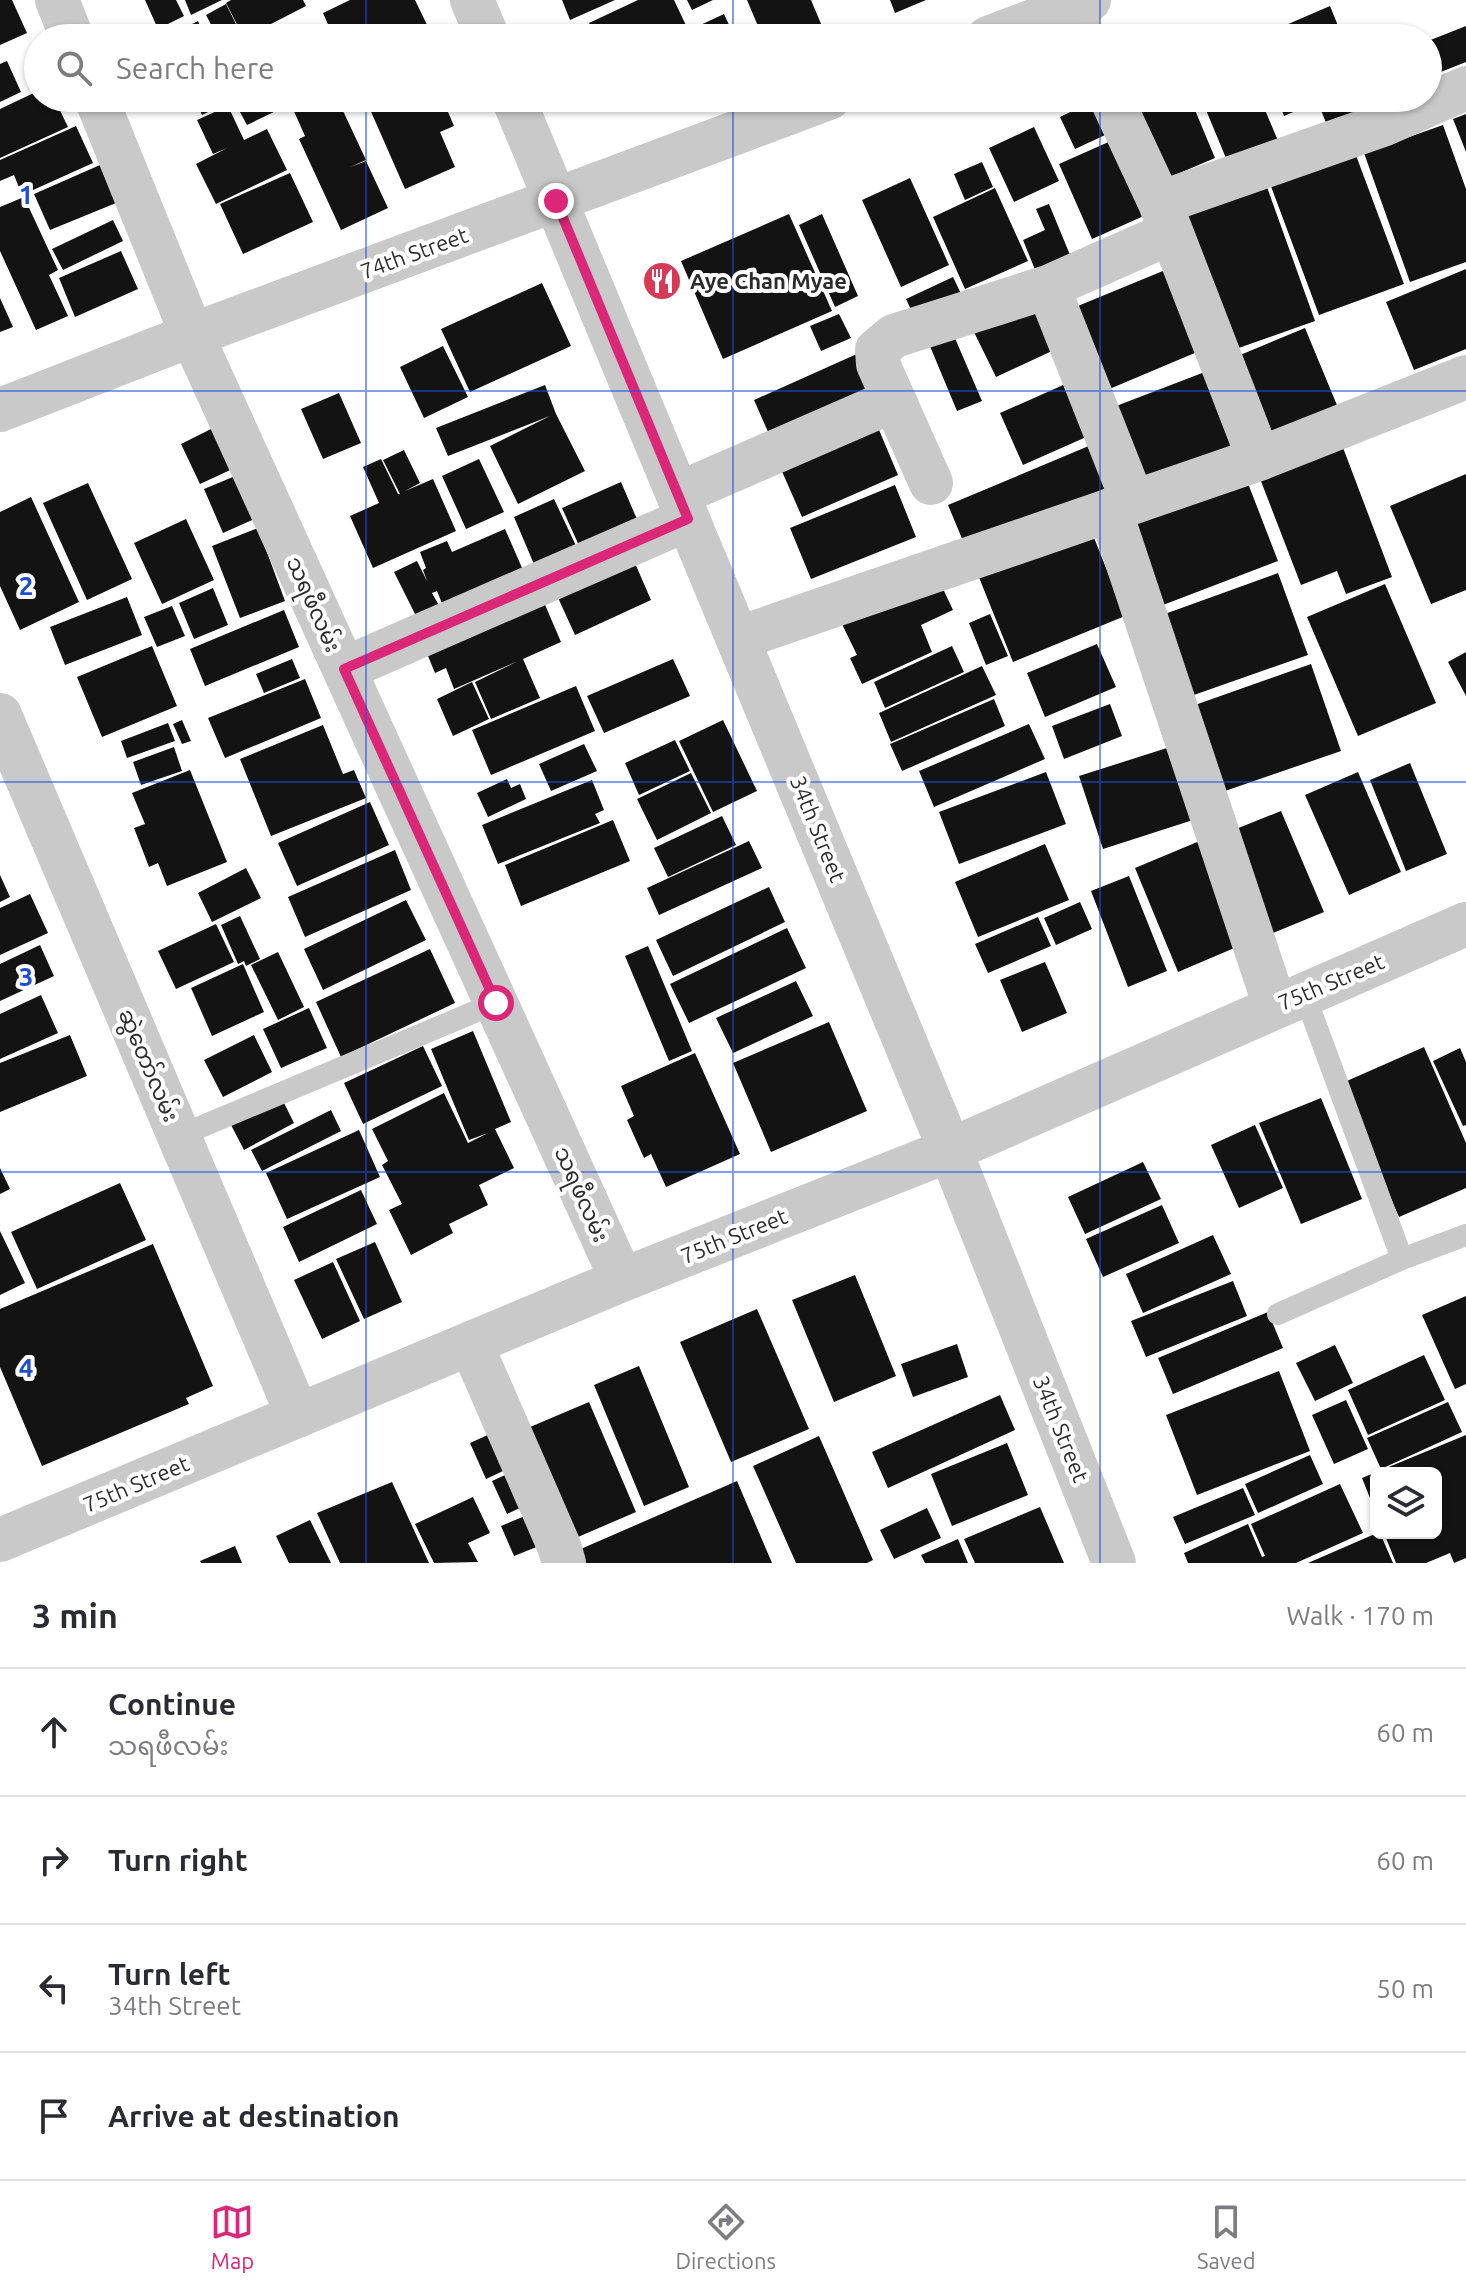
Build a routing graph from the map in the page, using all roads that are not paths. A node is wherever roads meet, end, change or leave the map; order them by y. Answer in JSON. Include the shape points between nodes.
{"nodes":[{"id":1,"x":57,"y":0,"type":"edge"},
{"id":2,"x":472,"y":0,"type":"edge"},
{"id":3,"x":1080,"y":15,"type":"edge"},
{"id":4,"x":66,"y":24,"type":"edge"},
{"id":5,"x":482,"y":24,"type":"edge"},
{"id":6,"x":1044,"y":24,"type":"edge"},
{"id":7,"x":1466,"y":88,"type":"edge"},
{"id":8,"x":1442,"y":99,"type":"edge"},
{"id":9,"x":102,"y":112,"type":"edge"},
{"id":10,"x":519,"y":112,"type":"edge"},
{"id":11,"x":792,"y":112,"type":"edge"},
{"id":12,"x":1117,"y":112,"type":"edge"},
{"id":13,"x":1412,"y":112,"type":"edge"},
{"id":14,"x":556,"y":201,"type":"junction"},
{"id":15,"x":1165,"y":218,"type":"junction"},
{"id":16,"x":1048,"y":287,"type":"junction"},
{"id":17,"x":192,"y":335,"type":"junction"},
{"id":18,"x":1466,"y":377,"type":"edge"},
{"id":19,"x":894,"y":400,"type":"junction"},
{"id":20,"x":0,"y":410,"type":"edge"},
{"id":21,"x":1259,"y":459,"type":"junction"},
{"id":22,"x":931,"y":483,"type":"dead end"},
{"id":23,"x":683,"y":506,"type":"junction"},
{"id":24,"x":1122,"y":506,"type":"junction"},
{"id":25,"x":739,"y":638,"type":"junction"},
{"id":26,"x":344,"y":669,"type":"junction"},
{"id":27,"x":0,"y":715,"type":"edge"},
{"id":28,"x":1466,"y":924,"type":"edge"},
{"id":29,"x":1289,"y":1000,"type":"junction"},
{"id":30,"x":496,"y":1003,"type":"junction"},
{"id":31,"x":179,"y":1136,"type":"junction"},
{"id":32,"x":950,"y":1150,"type":"junction"},
{"id":33,"x":1466,"y":1235,"type":"edge"},
{"id":34,"x":1402,"y":1259,"type":"junction"},
{"id":35,"x":622,"y":1280,"type":"junction"},
{"id":36,"x":1278,"y":1314,"type":"dead end"},
{"id":37,"x":471,"y":1344,"type":"junction"},
{"id":38,"x":298,"y":1416,"type":"junction"},
{"id":39,"x":0,"y":1540,"type":"edge"},
{"id":40,"x":564,"y":1563,"type":"edge"},
{"id":41,"x":1114,"y":1563,"type":"edge"}],
"edges":[{"from":1,"to":4,"type":"street"},
{"from":2,"to":5,"type":"street"},
{"from":3,"to":6,"type":"street"},
{"from":7,"to":8,"type":"street"},
{"from":9,"to":17,"type":"street","name":"သရဖီလမ်း"},
{"from":10,"to":14,"type":"street","name":"34th Street"},
{"from":11,"to":14,"type":"street","name":"74th Street"},
{"from":12,"to":15,"type":"street"},
{"from":13,"to":15,"type":"street"},
{"from":14,"to":17,"type":"street","name":"74th Street"},
{"from":14,"to":23,"type":"street","name":"34th Street"},
{"from":15,"to":16,"type":"street"},
{"from":15,"to":21,"type":"street"},
{"from":16,"to":19,"type":"street","via":[[894,336],[877,350]]},
{"from":16,"to":24,"type":"street"},
{"from":17,"to":20,"type":"street","name":"74th Street"},
{"from":17,"to":26,"type":"street","name":"သရဖီလမ်း"},
{"from":18,"to":21,"type":"street"},
{"from":19,"to":22,"type":"street"},
{"from":19,"to":23,"type":"street"},
{"from":21,"to":24,"type":"street"},
{"from":23,"to":25,"type":"street","name":"34th Street"},
{"from":23,"to":26,"type":"street"},
{"from":24,"to":25,"type":"street"},
{"from":24,"to":29,"type":"street"},
{"from":25,"to":32,"type":"street","name":"34th Street"},
{"from":26,"to":30,"type":"street","name":"သရဖီလမ်း"},
{"from":27,"to":31,"type":"street","name":"ဆွဲတော်လမ်း"},
{"from":28,"to":29,"type":"street","name":"75th Street"},
{"from":29,"to":32,"type":"street","name":"75th Street"},
{"from":29,"to":34,"type":"lane"},
{"from":30,"to":31,"type":"lane"},
{"from":30,"to":35,"type":"street","name":"သရဖီလမ်း"},
{"from":31,"to":38,"type":"street","name":"ဆွဲတော်လမ်း"},
{"from":32,"to":35,"type":"street","name":"75th Street"},
{"from":32,"to":41,"type":"street","name":"34th Street"},
{"from":33,"to":34,"type":"lane"},
{"from":34,"to":36,"type":"lane"},
{"from":35,"to":37,"type":"street","name":"75th Street"},
{"from":37,"to":38,"type":"street","name":"75th Street"},
{"from":37,"to":40,"type":"street"},
{"from":38,"to":39,"type":"street","name":"75th Street"}]}
